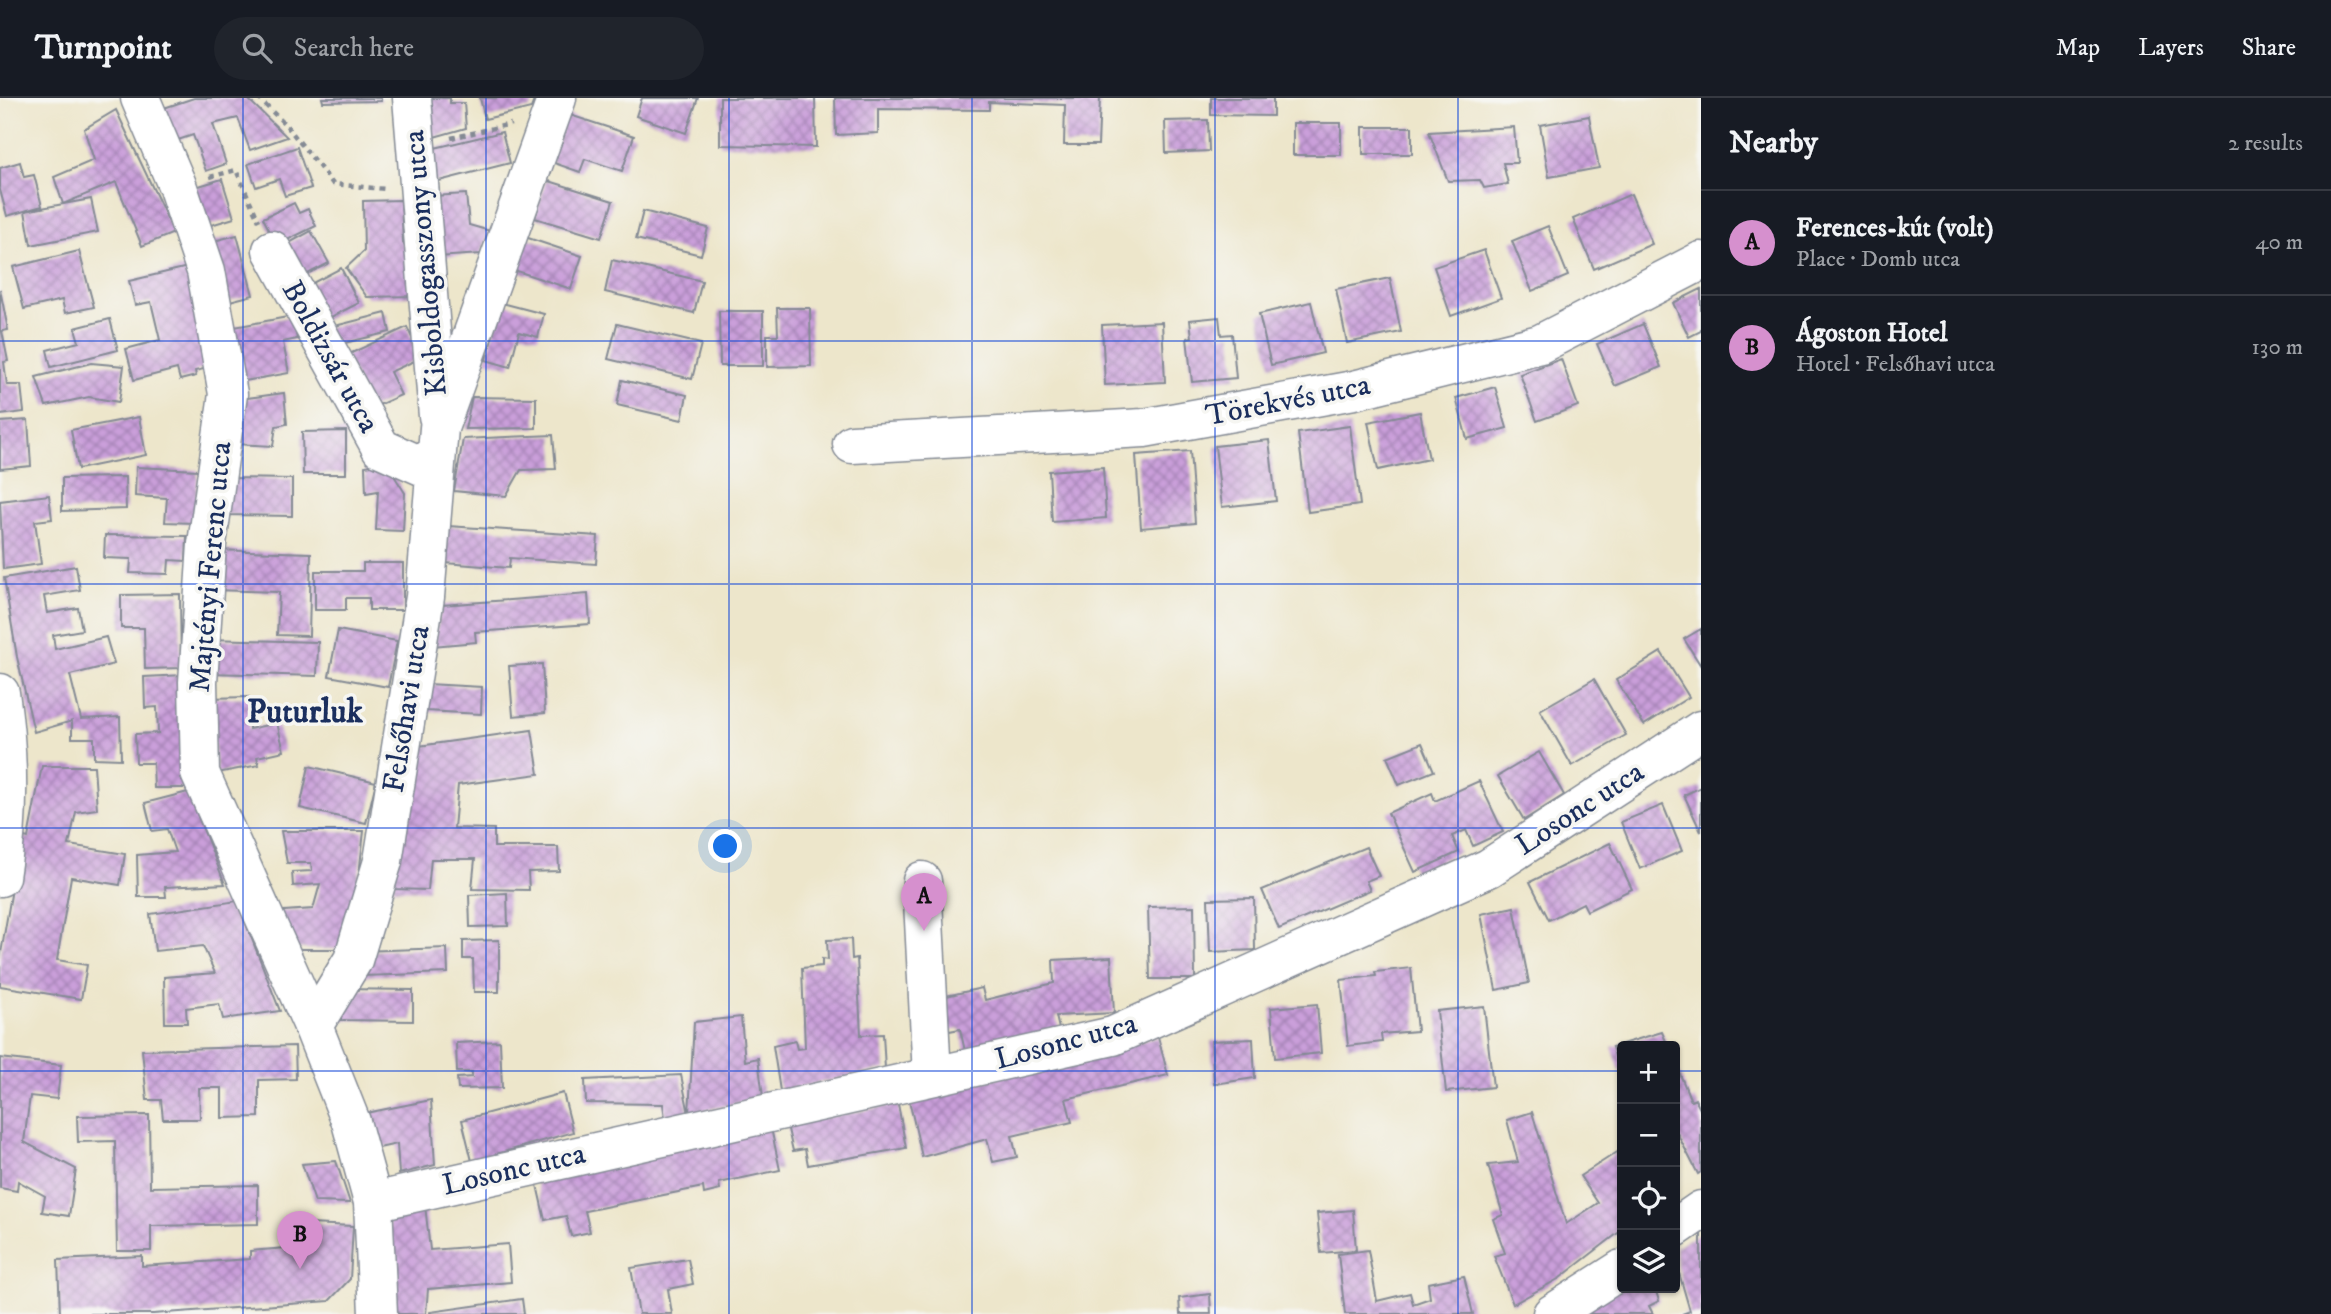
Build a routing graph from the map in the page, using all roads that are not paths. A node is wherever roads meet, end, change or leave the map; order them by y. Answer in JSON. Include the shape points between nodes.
{"nodes":[{"id":1,"x":140,"y":98,"type":"edge"},
{"id":2,"x":412,"y":98,"type":"edge"},
{"id":3,"x":554,"y":106,"type":"edge"},
{"id":4,"x":272,"y":250,"type":"road end"},
{"id":5,"x":1701,"y":261,"type":"edge"},
{"id":6,"x":439,"y":428,"type":"junction"},
{"id":7,"x":852,"y":444,"type":"dead end"},
{"id":8,"x":435,"y":472,"type":"junction"},
{"id":9,"x":0,"y":693,"type":"edge"},
{"id":10,"x":1701,"y":730,"type":"edge"},
{"id":11,"x":0,"y":877,"type":"edge"},
{"id":12,"x":922,"y":881,"type":"dead end"},
{"id":13,"x":313,"y":1026,"type":"junction"},
{"id":14,"x":932,"y":1076,"type":"junction"},
{"id":15,"x":373,"y":1202,"type":"junction"},
{"id":16,"x":1701,"y":1210,"type":"edge"},
{"id":17,"x":1680,"y":1225,"type":"edge"},
{"id":18,"x":1617,"y":1272,"type":"edge"},
{"id":19,"x":378,"y":1314,"type":"edge"},
{"id":20,"x":1552,"y":1314,"type":"edge"}],
"edges":[{"from":1,"to":13,"type":"street","name":"Majtényi Ferenc utca","via":[[177,185],[206,271],[228,394],[206,558],[198,682],[201,773]]},
{"from":2,"to":6,"type":"street","name":"Kisboldogasszony utca"},
{"from":3,"to":6,"type":"street","name":"Felsőhavi utca"},
{"from":4,"to":8,"type":"street","name":"Boldizsár utca","via":[[381,448]]},
{"from":5,"to":7,"type":"street","name":"Törekvés utca","via":[[1540,344],[1354,390],[1144,428]]},
{"from":6,"to":8,"type":"street","name":"Felsőhavi utca"},
{"from":8,"to":13,"type":"street","name":"Felsőhavi utca","via":[[425,597],[383,861],[353,960]]},
{"from":9,"to":11,"type":"street","via":[[8,748]]},
{"from":10,"to":14,"type":"street","name":"Losonc utca","via":[[1489,869],[1113,1036]]},
{"from":12,"to":14,"type":"street"},
{"from":13,"to":15,"type":"street","via":[[351,1122]]},
{"from":14,"to":15,"type":"street","name":"Losonc utca"},
{"from":15,"to":19,"type":"street"},
{"from":16,"to":17,"type":"street"},
{"from":18,"to":20,"type":"street"}]}
